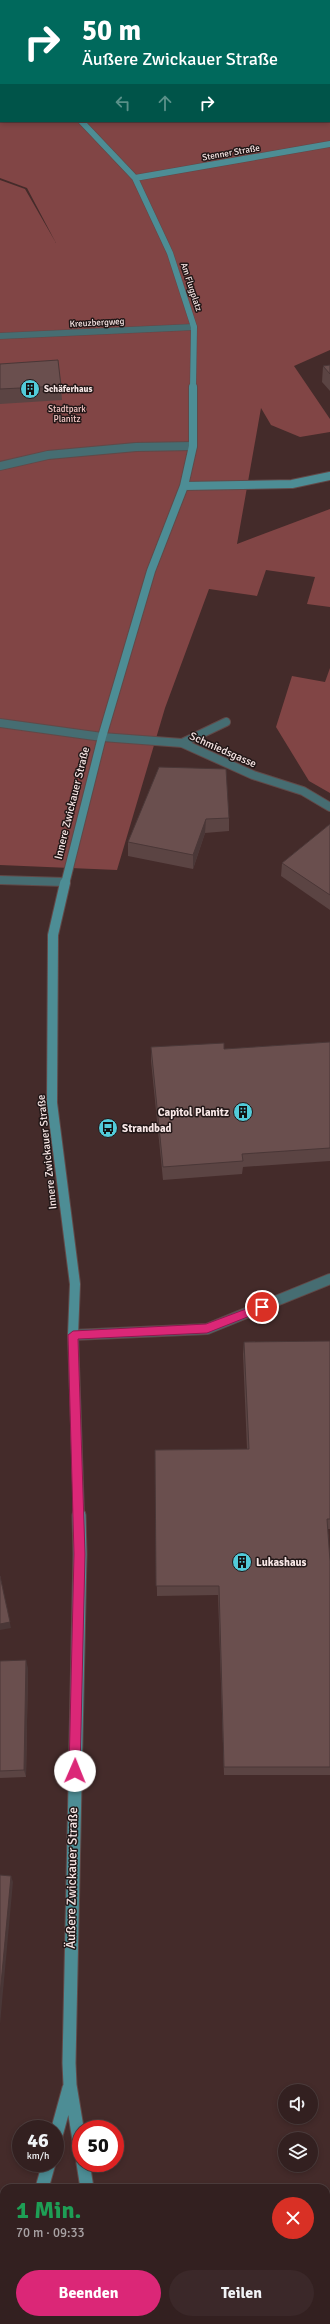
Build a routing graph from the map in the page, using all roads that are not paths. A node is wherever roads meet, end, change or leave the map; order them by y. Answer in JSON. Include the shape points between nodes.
{"nodes":[{"id":1,"x":82,"y":122,"type":"edge"},
{"id":2,"x":330,"y":144,"type":"edge"},
{"id":3,"x":135,"y":178,"type":"junction"},
{"id":4,"x":194,"y":327,"type":"junction"},
{"id":5,"x":0,"y":336,"type":"edge"},
{"id":6,"x":193,"y":446,"type":"junction"},
{"id":7,"x":0,"y":466,"type":"edge"},
{"id":8,"x":330,"y":476,"type":"edge"},
{"id":9,"x":184,"y":486,"type":"junction"},
{"id":10,"x":226,"y":722,"type":"dead end"},
{"id":11,"x":0,"y":723,"type":"edge"},
{"id":12,"x":102,"y":737,"type":"junction"},
{"id":13,"x":182,"y":743,"type":"junction"},
{"id":14,"x":330,"y":807,"type":"edge"},
{"id":15,"x":0,"y":880,"type":"edge"},
{"id":16,"x":64,"y":882,"type":"junction"},
{"id":17,"x":330,"y":1279,"type":"edge"},
{"id":18,"x":75,"y":1284,"type":"joint"},
{"id":19,"x":73,"y":1335,"type":"junction"},
{"id":20,"x":70,"y":2085,"type":"junction"},
{"id":21,"x":60,"y":2120,"type":"edge"},
{"id":22,"x":76,"y":2120,"type":"edge"},
{"id":23,"x":46,"y":2172,"type":"edge"},
{"id":24,"x":84,"y":2172,"type":"edge"},
{"id":25,"x":43,"y":2184,"type":"edge"},
{"id":26,"x":86,"y":2184,"type":"edge"}],
"edges":[{"from":1,"to":3,"type":"main road","name":"Am Flugplatz"},
{"from":2,"to":3,"type":"main road","name":"Stenner Straße"},
{"from":3,"to":4,"type":"main road","name":"Am Flugplatz","via":[[170,253]]},
{"from":4,"to":5,"type":"street","name":"Kreuzbergweg"},
{"from":4,"to":6,"type":"main road","name":"Am Flugplatz"},
{"from":6,"to":7,"type":"street","via":[[48,455]]},
{"from":6,"to":9,"type":"main road","name":"Am Flugplatz"},
{"from":8,"to":9,"type":"main road","via":[[292,484]]},
{"from":9,"to":12,"type":"main road","name":"Innere Zwickauer Straße","via":[[151,571]]},
{"from":10,"to":13,"type":"street"},
{"from":11,"to":12,"type":"street","name":"Schmiedsgasse"},
{"from":12,"to":13,"type":"street","name":"Schmiedsgasse"},
{"from":12,"to":16,"type":"main road","name":"Innere Zwickauer Straße"},
{"from":13,"to":14,"type":"street","name":"Schmiedsgasse","via":[[253,775],[303,791]]},
{"from":15,"to":16,"type":"street"},
{"from":16,"to":18,"type":"main road","name":"Innere Zwickauer Straße","via":[[54,935],[52,1103]]},
{"from":17,"to":19,"type":"street","via":[[207,1329]]},
{"from":18,"to":19,"type":"main road","name":"Äußere Zwickauer Straße"},
{"from":19,"to":20,"type":"main road","name":"Äußere Zwickauer Straße","via":[[80,1554]]},
{"from":20,"to":21,"type":"main road","name":"Äußere Zwickauer Straße"},
{"from":20,"to":22,"type":"main road","name":"Äußere Zwickauer Straße"},
{"from":23,"to":25,"type":"main road"},
{"from":24,"to":26,"type":"main road"}]}
